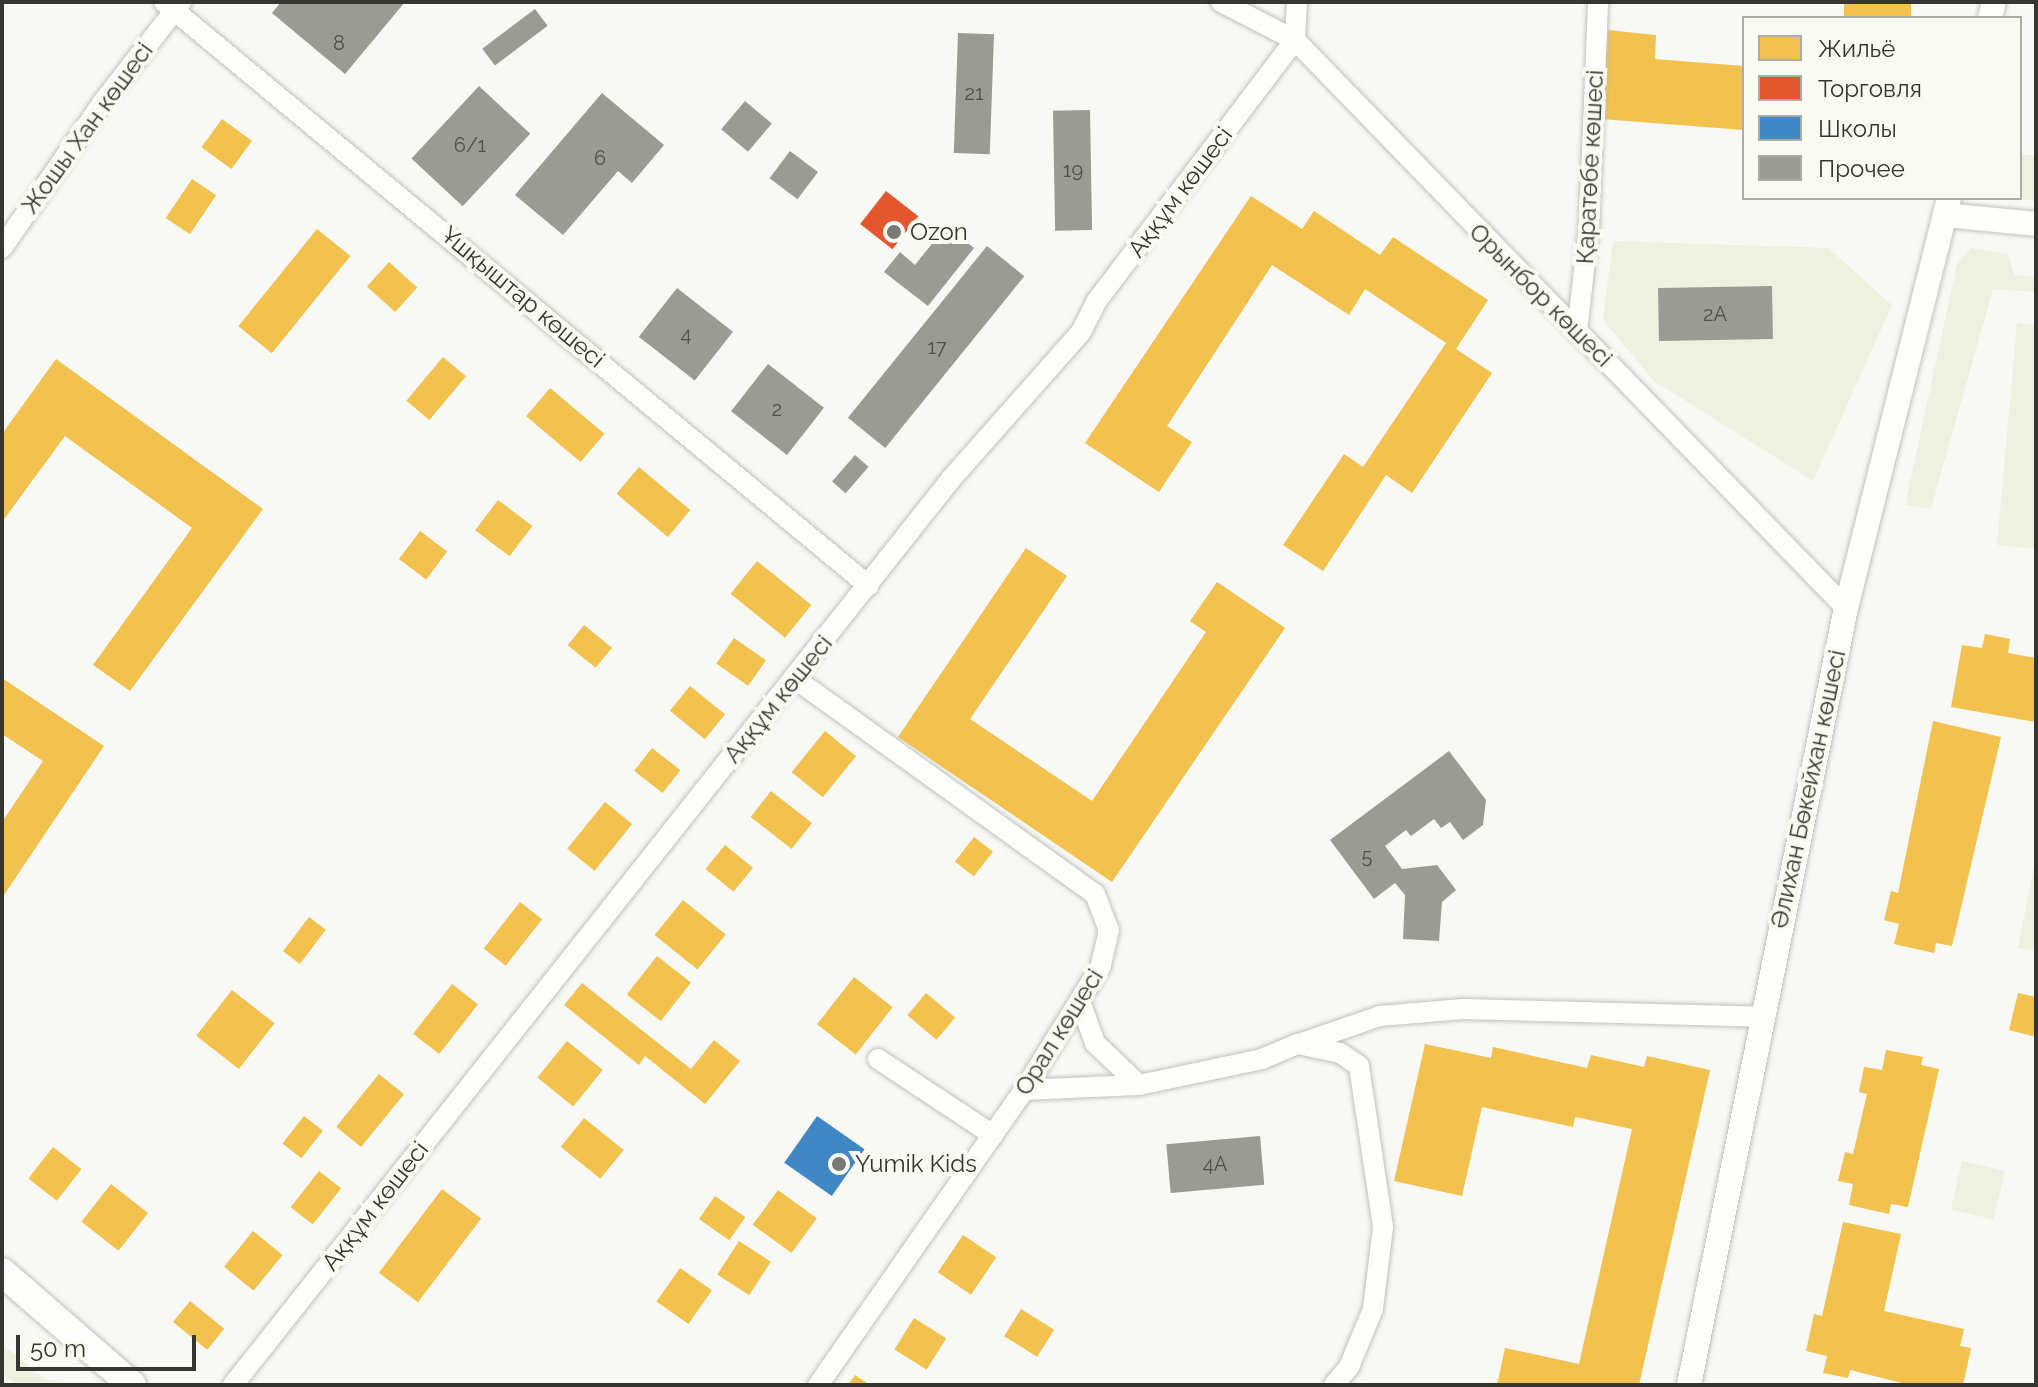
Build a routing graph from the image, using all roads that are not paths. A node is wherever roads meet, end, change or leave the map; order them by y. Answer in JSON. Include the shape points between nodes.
{"nodes":[{"id":1,"x":1221,"y":2,"type":"edge"},
{"id":2,"x":1297,"y":2,"type":"edge"},
{"id":3,"x":1598,"y":2,"type":"edge"},
{"id":4,"x":173,"y":5,"type":"edge"},
{"id":5,"x":1295,"y":40,"type":"junction"},
{"id":6,"x":1947,"y":207,"type":"edge"},
{"id":7,"x":2036,"y":224,"type":"edge"},
{"id":8,"x":2,"y":248,"type":"edge"},
{"id":9,"x":1577,"y":331,"type":"junction"},
{"id":10,"x":869,"y":586,"type":"junction"},
{"id":11,"x":1846,"y":608,"type":"junction"},
{"id":12,"x":794,"y":678,"type":"junction"},
{"id":13,"x":1080,"y":1001,"type":"junction"},
{"id":14,"x":1762,"y":1017,"type":"junction"},
{"id":15,"x":1298,"y":1044,"type":"junction"},
{"id":16,"x":878,"y":1059,"type":"dead end"},
{"id":17,"x":1139,"y":1085,"type":"junction"},
{"id":18,"x":1024,"y":1090,"type":"junction"},
{"id":19,"x":993,"y":1135,"type":"junction"},
{"id":20,"x":2,"y":1272,"type":"edge"},
{"id":21,"x":132,"y":1385,"type":"edge"},
{"id":22,"x":233,"y":1385,"type":"edge"},
{"id":23,"x":818,"y":1385,"type":"edge"},
{"id":24,"x":1334,"y":1385,"type":"edge"},
{"id":25,"x":1689,"y":1385,"type":"edge"}],
"edges":[{"from":1,"to":5,"type":"street","name":"Орынбор көшесі"},
{"from":2,"to":5,"type":"street"},
{"from":3,"to":9,"type":"street","name":"Қаратөбе көшесі","via":[[1589,228]]},
{"from":4,"to":8,"type":"street","name":"Жошы Хан көшесі"},
{"from":4,"to":10,"type":"street","name":"Ұшқыштар көшесі"},
{"from":5,"to":9,"type":"street","name":"Орынбор көшесі"},
{"from":5,"to":10,"type":"street","name":"Аққұм көшесі","via":[[1096,302],[1081,332],[951,479]]},
{"from":6,"to":7,"type":"street"},
{"from":6,"to":11,"type":"street","name":"Әлихан Бөкейхан көшесі"},
{"from":9,"to":11,"type":"street","name":"Орынбор көшесі"},
{"from":10,"to":12,"type":"street","name":"Аққұм көшесі"},
{"from":11,"to":14,"type":"street","name":"Әлихан Бөкейхан көшесі"},
{"from":12,"to":13,"type":"street","name":"Орал көшесі","via":[[1095,894],[1109,930],[1101,966]]},
{"from":12,"to":22,"type":"street","name":"Аққұм көшесі"},
{"from":13,"to":17,"type":"street","via":[[1095,1043]]},
{"from":13,"to":18,"type":"street","name":"Орал көшесі"},
{"from":14,"to":15,"type":"street","via":[[1463,1009],[1380,1016]]},
{"from":14,"to":25,"type":"street","name":"Әлихан Бөкейхан көшесі"},
{"from":15,"to":17,"type":"street","via":[[1262,1059]]},
{"from":15,"to":24,"type":"street","via":[[1340,1053],[1359,1066],[1383,1227],[1373,1309],[1349,1367]]},
{"from":16,"to":19,"type":"street"},
{"from":17,"to":18,"type":"street"},
{"from":18,"to":19,"type":"street","name":"Орал көшесі"},
{"from":19,"to":23,"type":"street","name":"Орал көшесі"},
{"from":20,"to":21,"type":"main road"}]}
